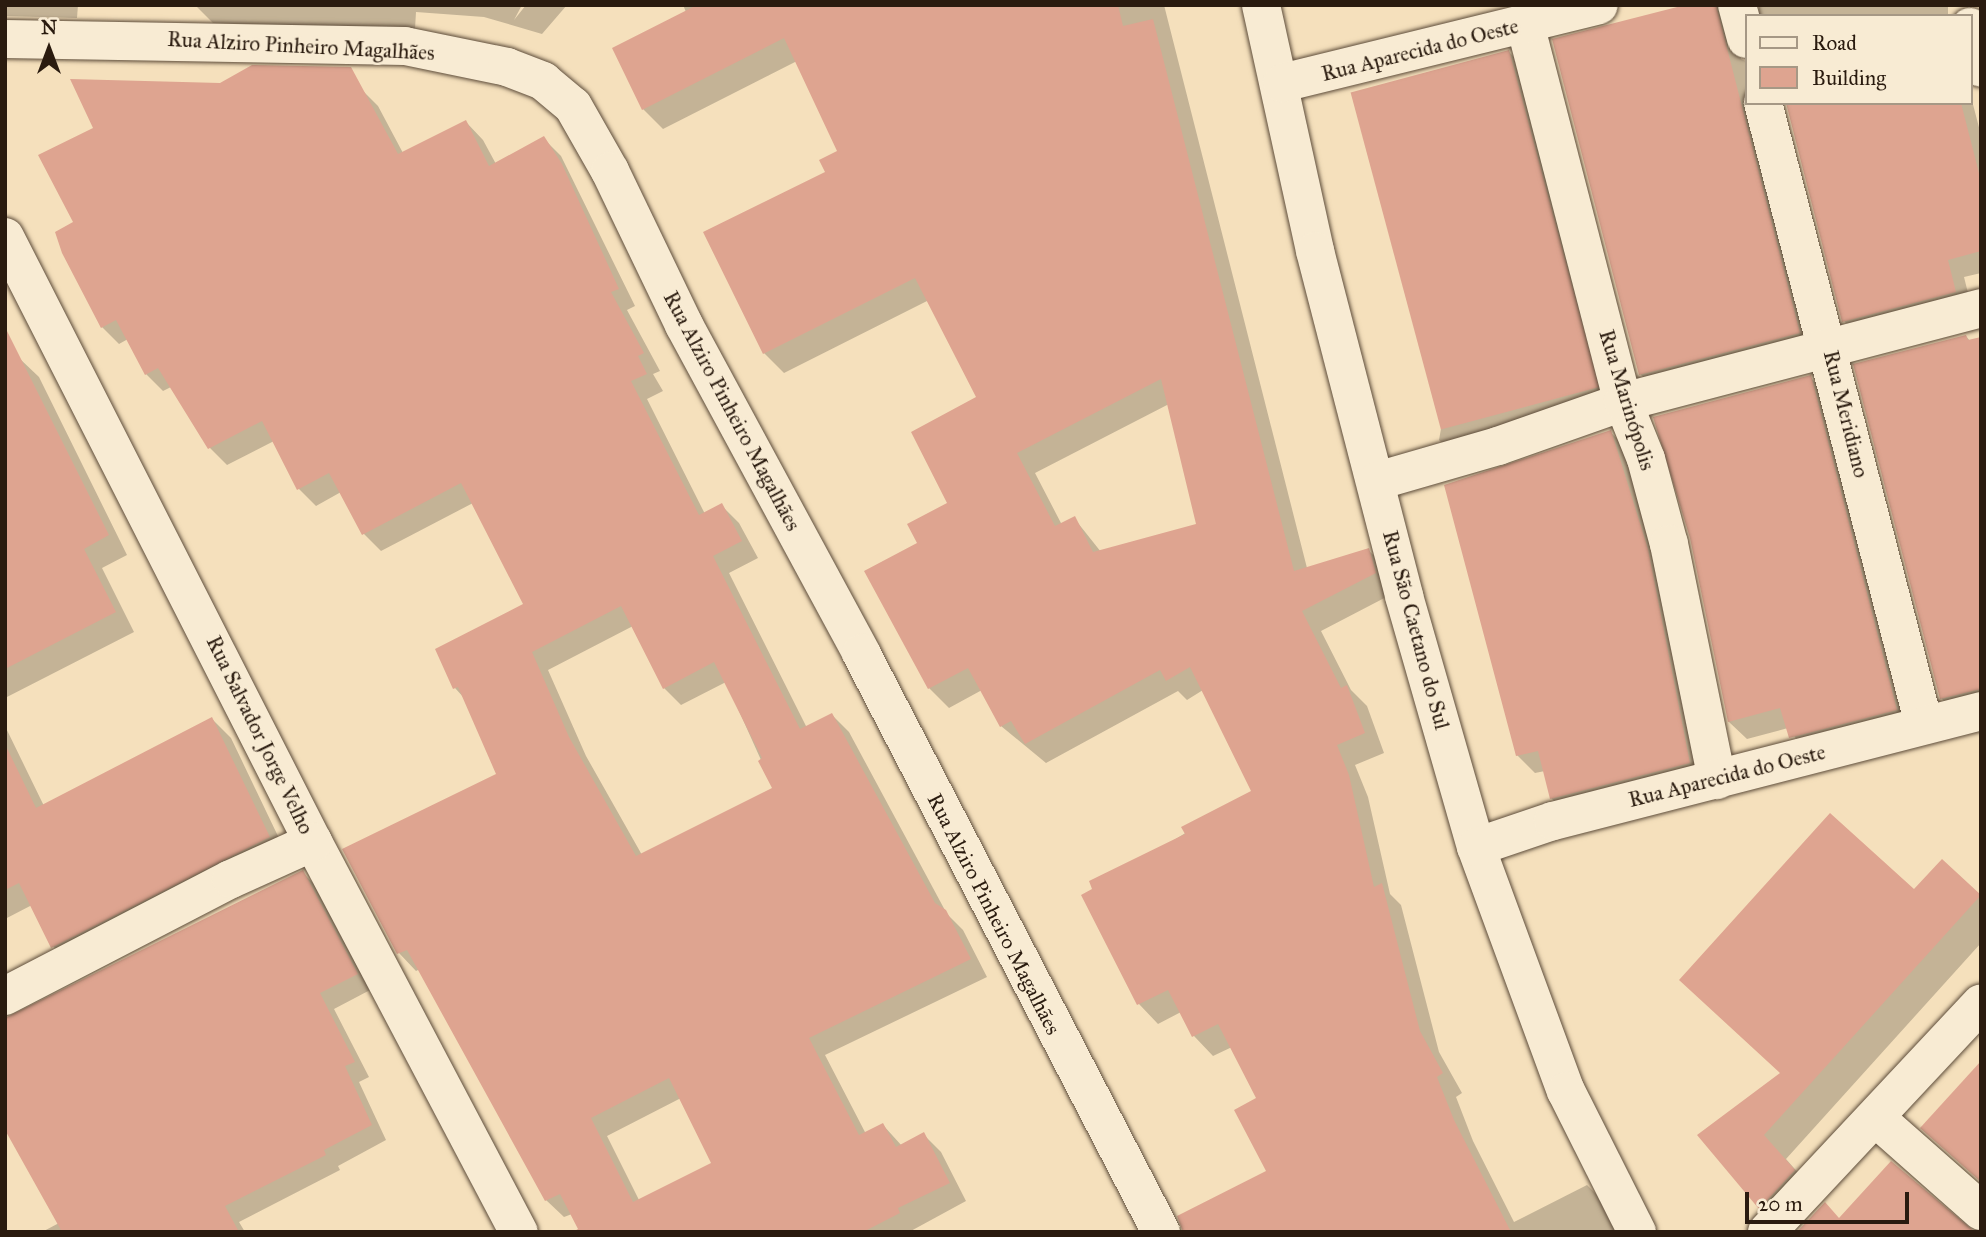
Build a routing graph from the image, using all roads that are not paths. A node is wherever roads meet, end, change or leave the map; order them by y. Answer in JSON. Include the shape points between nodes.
{"nodes":[{"id":1,"x":1261,"y":5,"type":"edge"},
{"id":2,"x":1599,"y":5,"type":"edge"},
{"id":3,"x":1737,"y":5,"type":"edge"},
{"id":4,"x":1525,"y":24,"type":"junction"},
{"id":5,"x":1744,"y":31,"type":"edge"},
{"id":6,"x":1972,"y":34,"type":"edge"},
{"id":7,"x":5,"y":39,"type":"edge"},
{"id":8,"x":1981,"y":68,"type":"edge"},
{"id":9,"x":1282,"y":83,"type":"junction"},
{"id":10,"x":1764,"y":105,"type":"edge"},
{"id":11,"x":5,"y":237,"type":"edge"},
{"id":12,"x":1981,"y":309,"type":"edge"},
{"id":13,"x":1829,"y":348,"type":"junction"},
{"id":14,"x":1623,"y":402,"type":"junction"},
{"id":15,"x":1377,"y":481,"type":"junction"},
{"id":16,"x":1981,"y":711,"type":"edge"},
{"id":17,"x":1924,"y":725,"type":"junction"},
{"id":18,"x":1717,"y":780,"type":"junction"},
{"id":19,"x":313,"y":842,"type":"junction"},
{"id":20,"x":1476,"y":847,"type":"junction"},
{"id":21,"x":5,"y":996,"type":"edge"},
{"id":22,"x":1981,"y":1003,"type":"edge"},
{"id":23,"x":1877,"y":1119,"type":"junction"},
{"id":24,"x":1981,"y":1211,"type":"edge"},
{"id":25,"x":519,"y":1232,"type":"edge"},
{"id":26,"x":1161,"y":1232,"type":"edge"},
{"id":27,"x":1637,"y":1232,"type":"edge"},
{"id":28,"x":1767,"y":1232,"type":"edge"}],
"edges":[{"from":1,"to":9,"type":"street","name":"Rua São Caetano do Sul"},
{"from":2,"to":4,"type":"street","name":"Rua Aparecida do Oeste"},
{"from":3,"to":5,"type":"street"},
{"from":4,"to":9,"type":"street","name":"Rua Aparecida do Oeste"},
{"from":4,"to":14,"type":"street","name":"Rua Marinópolis"},
{"from":6,"to":8,"type":"street"},
{"from":7,"to":26,"type":"street","name":"Rua Alziro Pinheiro Magalhães","via":[[405,46],[507,67],[542,81],[573,106]]},
{"from":9,"to":15,"type":"street","name":"Rua São Caetano do Sul","via":[[1315,251]]},
{"from":10,"to":13,"type":"street","name":"Rua Meridiano"},
{"from":11,"to":19,"type":"street","name":"Rua Salvador Jorge Velho"},
{"from":12,"to":13,"type":"street"},
{"from":13,"to":14,"type":"street"},
{"from":13,"to":17,"type":"street","name":"Rua Meridiano"},
{"from":14,"to":15,"type":"street","via":[[1498,446]]},
{"from":14,"to":18,"type":"street","name":"Rua Marinópolis","via":[[1646,459],[1668,544]]},
{"from":15,"to":20,"type":"street","name":"Rua São Caetano do Sul"},
{"from":16,"to":17,"type":"street","name":"Rua Aparecida do Oeste"},
{"from":17,"to":18,"type":"street","name":"Rua Aparecida do Oeste"},
{"from":18,"to":20,"type":"street","name":"Rua Aparecida do Oeste","via":[[1553,821]]},
{"from":19,"to":21,"type":"street","via":[[231,879]]},
{"from":19,"to":25,"type":"street","name":"Rua Salvador Jorge Velho"},
{"from":20,"to":27,"type":"street","name":"Rua São Caetano do Sul","via":[[1566,1091]]},
{"from":22,"to":23,"type":"street"},
{"from":23,"to":24,"type":"street"},
{"from":23,"to":28,"type":"street"}]}
